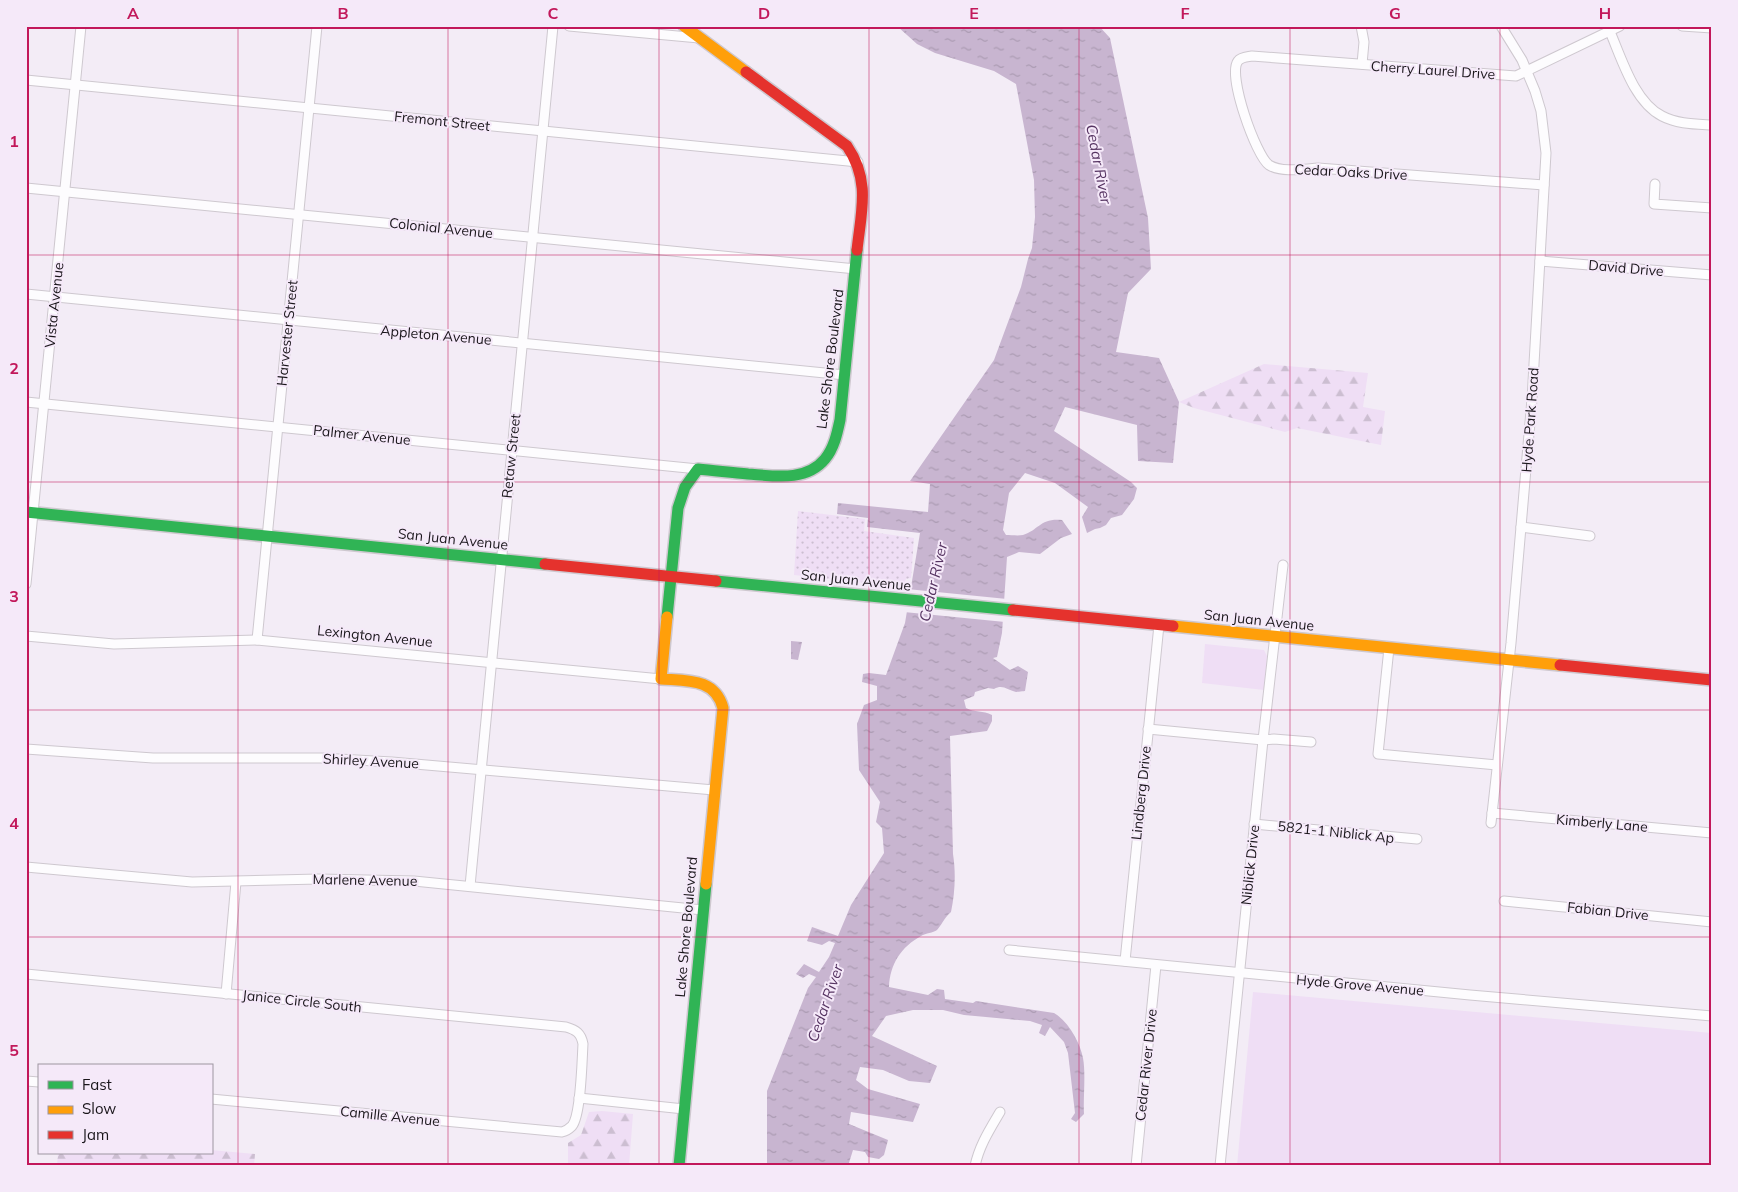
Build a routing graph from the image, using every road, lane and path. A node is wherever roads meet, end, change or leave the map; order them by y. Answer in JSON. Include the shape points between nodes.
{"nodes":[{"id":1,"x":81,"y":26,"type":"edge"},
{"id":2,"x":317,"y":26,"type":"edge"},
{"id":3,"x":553,"y":26,"type":"edge"},
{"id":4,"x":569,"y":26,"type":"edge"},
{"id":5,"x":684,"y":26,"type":"edge"},
{"id":6,"x":1361,"y":26,"type":"edge"},
{"id":7,"x":1500,"y":26,"type":"edge"},
{"id":8,"x":1620,"y":26,"type":"edge"},
{"id":9,"x":1682,"y":26,"type":"edge"},
{"id":10,"x":1712,"y":28,"type":"edge"},
{"id":11,"x":1608,"y":29,"type":"edge"},
{"id":12,"x":699,"y":38,"type":"junction"},
{"id":13,"x":1238,"y":61,"type":"joint"},
{"id":14,"x":1362,"y":64,"type":"junction"},
{"id":15,"x":1528,"y":70,"type":"junction"},
{"id":16,"x":26,"y":80,"type":"edge"},
{"id":17,"x":75,"y":85,"type":"junction"},
{"id":18,"x":309,"y":108,"type":"junction"},
{"id":19,"x":1712,"y":125,"type":"edge"},
{"id":20,"x":543,"y":131,"type":"junction"},
{"id":21,"x":858,"y":162,"type":"junction"},
{"id":22,"x":1655,"y":184,"type":"dead end"},
{"id":23,"x":1544,"y":185,"type":"junction"},
{"id":24,"x":26,"y":188,"type":"edge"},
{"id":25,"x":65,"y":192,"type":"junction"},
{"id":26,"x":1712,"y":208,"type":"edge"},
{"id":27,"x":299,"y":214,"type":"junction"},
{"id":28,"x":532,"y":238,"type":"junction"},
{"id":29,"x":1540,"y":261,"type":"junction"},
{"id":30,"x":856,"y":269,"type":"junction"},
{"id":31,"x":1712,"y":275,"type":"edge"},
{"id":32,"x":26,"y":294,"type":"edge"},
{"id":33,"x":55,"y":297,"type":"junction"},
{"id":34,"x":288,"y":321,"type":"junction"},
{"id":35,"x":522,"y":343,"type":"junction"},
{"id":36,"x":845,"y":375,"type":"junction"},
{"id":37,"x":26,"y":402,"type":"edge"},
{"id":38,"x":44,"y":403,"type":"junction"},
{"id":39,"x":278,"y":426,"type":"junction"},
{"id":40,"x":512,"y":450,"type":"junction"},
{"id":41,"x":698,"y":469,"type":"junction"},
{"id":42,"x":30,"y":512,"type":"edge"},
{"id":43,"x":1521,"y":527,"type":"junction"},
{"id":44,"x":267,"y":536,"type":"junction"},
{"id":45,"x":1590,"y":536,"type":"dead end"},
{"id":46,"x":501,"y":559,"type":"junction"},
{"id":47,"x":1282,"y":566,"type":"dead end"},
{"id":48,"x":672,"y":576,"type":"junction"},
{"id":49,"x":26,"y":584,"type":"edge"},
{"id":50,"x":1158,"y":625,"type":"junction"},
{"id":51,"x":26,"y":636,"type":"edge"},
{"id":52,"x":1275,"y":637,"type":"junction"},
{"id":53,"x":257,"y":640,"type":"junction"},
{"id":54,"x":1389,"y":648,"type":"junction"},
{"id":55,"x":1509,"y":660,"type":"junction"},
{"id":56,"x":491,"y":663,"type":"junction"},
{"id":57,"x":662,"y":679,"type":"junction"},
{"id":58,"x":1712,"y":680,"type":"edge"},
{"id":59,"x":717,"y":692,"type":"joint"},
{"id":60,"x":1148,"y":729,"type":"junction"},
{"id":61,"x":1263,"y":740,"type":"junction"},
{"id":62,"x":1311,"y":742,"type":"dead end"},
{"id":63,"x":26,"y":749,"type":"edge"},
{"id":64,"x":1497,"y":765,"type":"junction"},
{"id":65,"x":481,"y":769,"type":"junction"},
{"id":66,"x":714,"y":790,"type":"junction"},
{"id":67,"x":1492,"y":813,"type":"junction"},
{"id":68,"x":1491,"y":823,"type":"dead end"},
{"id":69,"x":1254,"y":824,"type":"junction"},
{"id":70,"x":1712,"y":833,"type":"edge"},
{"id":71,"x":1417,"y":839,"type":"dead end"},
{"id":72,"x":26,"y":868,"type":"edge"},
{"id":73,"x":236,"y":882,"type":"junction"},
{"id":74,"x":470,"y":886,"type":"junction"},
{"id":75,"x":1504,"y":901,"type":"dead end"},
{"id":76,"x":703,"y":910,"type":"junction"},
{"id":77,"x":1712,"y":922,"type":"edge"},
{"id":78,"x":1009,"y":950,"type":"dead end"},
{"id":79,"x":1125,"y":961,"type":"junction"},
{"id":80,"x":1156,"y":965,"type":"junction"},
{"id":81,"x":1240,"y":973,"type":"junction"},
{"id":82,"x":26,"y":974,"type":"edge"},
{"id":83,"x":226,"y":994,"type":"junction"},
{"id":84,"x":1712,"y":1016,"type":"edge"},
{"id":85,"x":579,"y":1098,"type":"junction"},
{"id":86,"x":212,"y":1099,"type":"edge"},
{"id":87,"x":684,"y":1109,"type":"junction"},
{"id":88,"x":1000,"y":1112,"type":"dead end"},
{"id":89,"x":678,"y":1166,"type":"edge"},
{"id":90,"x":975,"y":1166,"type":"edge"},
{"id":91,"x":1136,"y":1166,"type":"edge"},
{"id":92,"x":1220,"y":1166,"type":"edge"}],
"edges":[{"from":1,"to":17,"type":"street","name":"Vista Avenue"},
{"from":2,"to":18,"type":"street","name":"Harvester Street"},
{"from":3,"to":20,"type":"street","name":"Retaw Street"},
{"from":4,"to":12,"type":"street"},
{"from":5,"to":12,"type":"main road","name":"Lake Shore Boulevard"},
{"from":6,"to":14,"type":"street","via":[[1364,42]]},
{"from":7,"to":15,"type":"street","name":"Hyde Park Road"},
{"from":8,"to":11,"type":"street","name":"Cherry Laurel Drive"},
{"from":9,"to":10,"type":"street"},
{"from":11,"to":15,"type":"street","name":"Cherry Laurel Drive"},
{"from":11,"to":19,"type":"street","via":[[1636,90],[1652,110],[1674,120]]},
{"from":12,"to":21,"type":"main road","name":"Lake Shore Boulevard","via":[[836,137]]},
{"from":13,"to":14,"type":"street","name":"Cherry Laurel Drive","via":[[1252,56]]},
{"from":13,"to":23,"type":"street","name":"Cedar Oaks Drive","via":[[1235,70],[1239,97],[1262,155],[1270,165],[1284,169],[1318,168]]},
{"from":14,"to":15,"type":"street","name":"Cherry Laurel Drive","via":[[1516,76]]},
{"from":15,"to":23,"type":"street","name":"Hyde Park Road","via":[[1541,110],[1546,153]]},
{"from":16,"to":17,"type":"street","name":"Fremont Street"},
{"from":17,"to":18,"type":"street","name":"Fremont Street"},
{"from":17,"to":25,"type":"street","name":"Vista Avenue"},
{"from":18,"to":20,"type":"street","name":"Fremont Street"},
{"from":18,"to":27,"type":"street","name":"Harvester Street"},
{"from":20,"to":21,"type":"street","name":"Fremont Street"},
{"from":20,"to":28,"type":"street","name":"Retaw Street"},
{"from":21,"to":30,"type":"main road","name":"Lake Shore Boulevard","via":[[863,189]]},
{"from":22,"to":26,"type":"street","via":[[1654,204]]},
{"from":23,"to":29,"type":"street","name":"Hyde Park Road"},
{"from":24,"to":25,"type":"street","name":"Colonial Avenue"},
{"from":25,"to":27,"type":"street","name":"Colonial Avenue"},
{"from":25,"to":33,"type":"street","name":"Vista Avenue"},
{"from":27,"to":28,"type":"street","name":"Colonial Avenue"},
{"from":27,"to":34,"type":"street","name":"Harvester Street"},
{"from":28,"to":30,"type":"street","name":"Colonial Avenue"},
{"from":28,"to":35,"type":"street","name":"Retaw Street"},
{"from":29,"to":31,"type":"street","name":"David Drive"},
{"from":29,"to":43,"type":"street","name":"Hyde Park Road"},
{"from":30,"to":36,"type":"main road","name":"Lake Shore Boulevard"},
{"from":32,"to":33,"type":"street","name":"Appleton Avenue"},
{"from":33,"to":34,"type":"street","name":"Appleton Avenue"},
{"from":33,"to":38,"type":"street","name":"Vista Avenue"},
{"from":34,"to":35,"type":"street","name":"Appleton Avenue"},
{"from":34,"to":39,"type":"street","name":"Harvester Street"},
{"from":35,"to":36,"type":"street","name":"Appleton Avenue"},
{"from":35,"to":40,"type":"street","name":"Retaw Street"},
{"from":36,"to":41,"type":"main road","name":"Lake Shore Boulevard","via":[[837,438],[827,459],[818,467],[799,476],[784,478]]},
{"from":37,"to":38,"type":"street","name":"Palmer Avenue"},
{"from":38,"to":39,"type":"street","name":"Palmer Avenue"},
{"from":38,"to":42,"type":"street","name":"Vista Avenue"},
{"from":39,"to":40,"type":"street","name":"Palmer Avenue"},
{"from":39,"to":44,"type":"street","name":"Harvester Street"},
{"from":40,"to":41,"type":"street","name":"Palmer Avenue"},
{"from":40,"to":46,"type":"street","name":"Retaw Street"},
{"from":41,"to":48,"type":"main road","via":[[682,489]]},
{"from":42,"to":44,"type":"main road","name":"San Juan Avenue"},
{"from":42,"to":49,"type":"street","name":"Vista Avenue"},
{"from":43,"to":45,"type":"street"},
{"from":43,"to":55,"type":"street","name":"Hyde Park Road"},
{"from":44,"to":46,"type":"main road","name":"San Juan Avenue"},
{"from":44,"to":53,"type":"street","name":"Harvester Street"},
{"from":46,"to":48,"type":"main road","name":"San Juan Avenue"},
{"from":46,"to":56,"type":"street","name":"Retaw Street"},
{"from":47,"to":52,"type":"street","name":"Niblick Drive"},
{"from":48,"to":50,"type":"main road","name":"San Juan Avenue"},
{"from":48,"to":57,"type":"main road"},
{"from":50,"to":52,"type":"main road","name":"San Juan Avenue"},
{"from":50,"to":60,"type":"street","name":"Lindberg Drive"},
{"from":51,"to":53,"type":"street","name":"Lexington Avenue","via":[[114,644]]},
{"from":52,"to":54,"type":"main road","name":"San Juan Avenue"},
{"from":52,"to":61,"type":"street","name":"Niblick Drive"},
{"from":53,"to":56,"type":"street","name":"Lexington Avenue"},
{"from":54,"to":55,"type":"main road","name":"San Juan Avenue"},
{"from":54,"to":64,"type":"street","via":[[1378,754]]},
{"from":55,"to":58,"type":"main road","name":"San Juan Avenue"},
{"from":55,"to":64,"type":"street","name":"Hyde Park Road"},
{"from":56,"to":57,"type":"street","name":"Lexington Avenue"},
{"from":56,"to":65,"type":"street","name":"Retaw Street"},
{"from":57,"to":59,"type":"main road","name":"Lexington Avenue","via":[[703,684]]},
{"from":59,"to":66,"type":"main road","name":"Lake Shore Boulevard","via":[[723,708]]},
{"from":60,"to":61,"type":"street"},
{"from":60,"to":79,"type":"street","name":"Lindberg Drive"},
{"from":61,"to":62,"type":"street"},
{"from":61,"to":69,"type":"street","name":"Niblick Drive"},
{"from":63,"to":65,"type":"street","name":"Shirley Avenue","via":[[153,758],[330,759]]},
{"from":64,"to":67,"type":"street","name":"Hyde Park Road"},
{"from":65,"to":66,"type":"street","name":"Shirley Avenue"},
{"from":65,"to":74,"type":"street","name":"Retaw Street"},
{"from":66,"to":76,"type":"main road","name":"Lake Shore Boulevard"},
{"from":67,"to":68,"type":"street","name":"Hyde Park Road"},
{"from":67,"to":70,"type":"street","name":"Kimberly Lane"},
{"from":69,"to":71,"type":"street","name":"5821-1 Niblick Ap"},
{"from":69,"to":81,"type":"street","name":"Niblick Drive"},
{"from":72,"to":73,"type":"street","name":"Marlene Avenue","via":[[171,881]]},
{"from":73,"to":74,"type":"street","name":"Marlene Avenue","via":[[378,879]]},
{"from":73,"to":83,"type":"street"},
{"from":74,"to":76,"type":"street","name":"Marlene Avenue"},
{"from":75,"to":77,"type":"street","name":"Fabian Drive"},
{"from":76,"to":87,"type":"main road","name":"Lake Shore Boulevard"},
{"from":78,"to":79,"type":"street","name":"Hyde Grove Avenue"},
{"from":79,"to":80,"type":"street","name":"Hyde Grove Avenue"},
{"from":80,"to":81,"type":"street","name":"Hyde Grove Avenue"},
{"from":80,"to":91,"type":"street","name":"Cedar River Drive"},
{"from":81,"to":84,"type":"street","name":"Hyde Grove Avenue"},
{"from":81,"to":92,"type":"street","name":"Niblick Drive"},
{"from":82,"to":83,"type":"street","name":"Janice Circle South"},
{"from":83,"to":85,"type":"street","name":"Janice Circle South","via":[[566,1027],[577,1032],[583,1044]]},
{"from":85,"to":86,"type":"street","name":"Camille Avenue","via":[[575,1120],[568,1130],[556,1132]]},
{"from":85,"to":87,"type":"street"},
{"from":87,"to":89,"type":"main road","name":"Lake Shore Boulevard"},
{"from":88,"to":90,"type":"street","via":[[983,1142]]}]}
